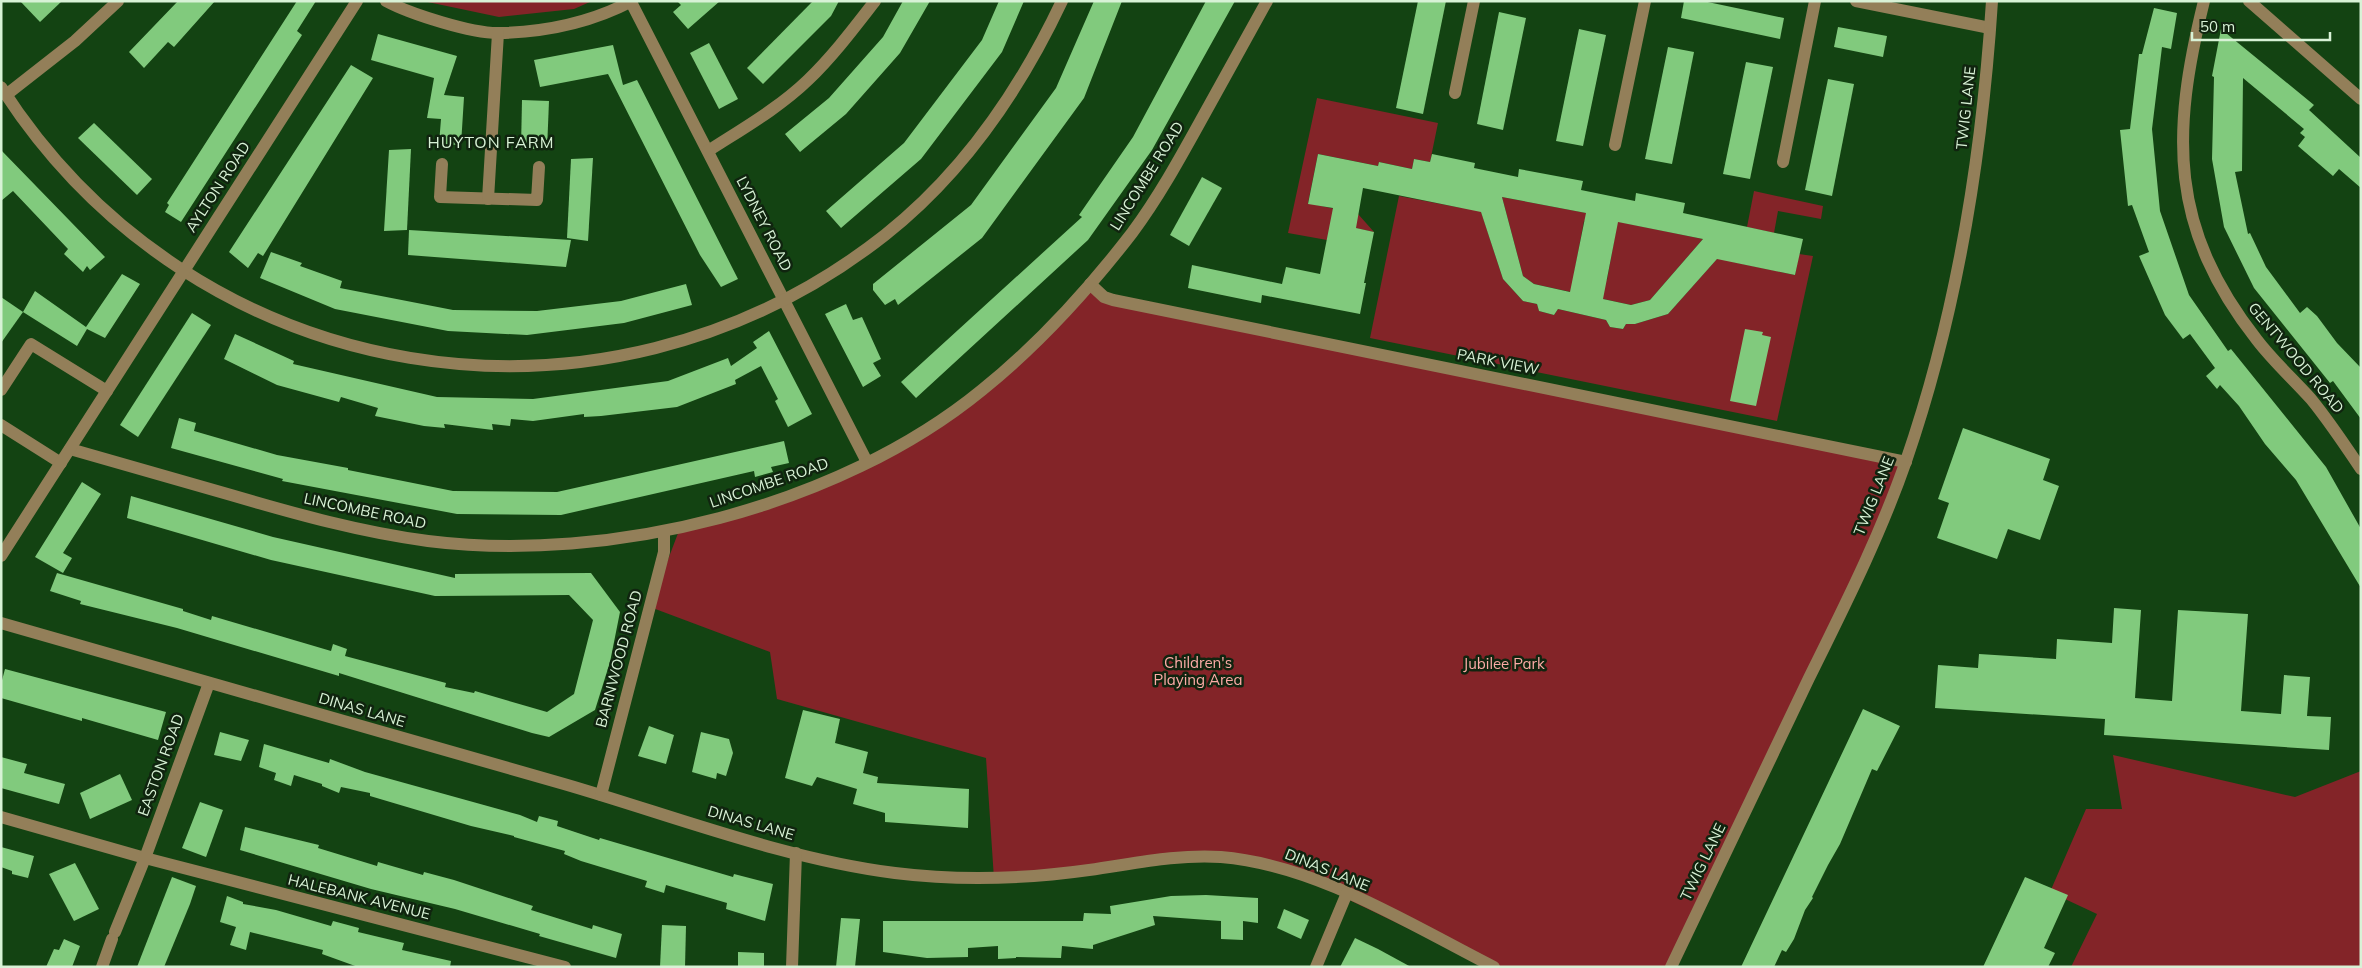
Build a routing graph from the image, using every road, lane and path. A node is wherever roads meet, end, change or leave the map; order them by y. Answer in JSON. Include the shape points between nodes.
{"nodes":[{"id":1,"x":118,"y":1,"type":"edge"},
{"id":2,"x":357,"y":1,"type":"edge"},
{"id":3,"x":386,"y":1,"type":"edge"},
{"id":4,"x":875,"y":1,"type":"edge"},
{"id":5,"x":1062,"y":1,"type":"edge"},
{"id":6,"x":1267,"y":1,"type":"edge"},
{"id":7,"x":1474,"y":1,"type":"edge"},
{"id":8,"x":1645,"y":1,"type":"edge"},
{"id":9,"x":1815,"y":1,"type":"edge"},
{"id":10,"x":1856,"y":1,"type":"edge"},
{"id":11,"x":1992,"y":1,"type":"edge"},
{"id":12,"x":2204,"y":1,"type":"edge"},
{"id":13,"x":2249,"y":1,"type":"edge"},
{"id":14,"x":632,"y":2,"type":"edge"},
{"id":15,"x":1990,"y":28,"type":"junction"},
{"id":16,"x":498,"y":33,"type":"junction"},
{"id":17,"x":4,"y":91,"type":"edge"},
{"id":18,"x":1455,"y":93,"type":"dead end"},
{"id":19,"x":2361,"y":99,"type":"edge"},
{"id":20,"x":1616,"y":145,"type":"dead end"},
{"id":21,"x":708,"y":151,"type":"junction"},
{"id":22,"x":1783,"y":162,"type":"dead end"},
{"id":23,"x":442,"y":164,"type":"dead end"},
{"id":24,"x":539,"y":168,"type":"dead end"},
{"id":25,"x":488,"y":199,"type":"junction"},
{"id":26,"x":184,"y":271,"type":"junction"},
{"id":27,"x":1090,"y":284,"type":"junction"},
{"id":28,"x":784,"y":299,"type":"junction"},
{"id":29,"x":1,"y":390,"type":"edge"},
{"id":30,"x":107,"y":391,"type":"junction"},
{"id":31,"x":1,"y":425,"type":"edge"},
{"id":32,"x":70,"y":449,"type":"junction"},
{"id":33,"x":867,"y":462,"type":"junction"},
{"id":34,"x":1906,"y":462,"type":"junction"},
{"id":35,"x":61,"y":463,"type":"junction"},
{"id":36,"x":2361,"y":470,"type":"edge"},
{"id":37,"x":664,"y":531,"type":"junction"},
{"id":38,"x":1,"y":556,"type":"edge"},
{"id":39,"x":1,"y":623,"type":"edge"},
{"id":40,"x":209,"y":683,"type":"junction"},
{"id":41,"x":601,"y":795,"type":"junction"},
{"id":42,"x":1,"y":817,"type":"edge"},
{"id":43,"x":796,"y":853,"type":"junction"},
{"id":44,"x":144,"y":858,"type":"junction"},
{"id":45,"x":1347,"y":893,"type":"junction"},
{"id":46,"x":102,"y":967,"type":"edge"},
{"id":47,"x":565,"y":967,"type":"edge"},
{"id":48,"x":792,"y":967,"type":"edge"},
{"id":49,"x":1316,"y":967,"type":"edge"},
{"id":50,"x":1494,"y":967,"type":"edge"},
{"id":51,"x":1671,"y":967,"type":"edge"}],
"edges":[{"from":1,"to":17,"type":"street","via":[[75,41]]},
{"from":2,"to":26,"type":"street","name":"AYLTON ROAD"},
{"from":3,"to":16,"type":"street","via":[[451,25]]},
{"from":4,"to":21,"type":"street","via":[[808,81]]},
{"from":5,"to":28,"type":"street","via":[[1007,100],[948,174],[887,234],[832,272]]},
{"from":6,"to":27,"type":"street","name":"LINCOMBE ROAD","via":[[1176,166],[1149,208]]},
{"from":7,"to":18,"type":"street"},
{"from":8,"to":20,"type":"street"},
{"from":9,"to":22,"type":"street"},
{"from":10,"to":15,"type":"street"},
{"from":11,"to":15,"type":"street","name":"TWIG LANE"},
{"from":12,"to":36,"type":"street","name":"GENTWOOD ROAD","via":[[2191,57],[2183,116],[2184,166],[2192,221],[2213,273],[2237,313],[2329,422]]},
{"from":13,"to":19,"type":"street"},
{"from":14,"to":16,"type":"street","via":[[596,17],[558,27]]},
{"from":14,"to":21,"type":"street","name":"LYDNEY ROAD"},
{"from":15,"to":34,"type":"street","name":"TWIG LANE","via":[[1982,122],[1962,249],[1935,364]]},
{"from":16,"to":25,"type":"street"},
{"from":17,"to":26,"type":"street","via":[[70,177],[128,230]]},
{"from":21,"to":28,"type":"street","name":"LYDNEY ROAD"},
{"from":23,"to":25,"type":"street","via":[[440,197]]},
{"from":24,"to":25,"type":"street","via":[[537,200]]},
{"from":26,"to":28,"type":"street","via":[[252,309],[307,332],[405,357],[476,366],[553,364],[639,352],[700,335]]},
{"from":26,"to":30,"type":"street","name":"AYLTON ROAD"},
{"from":27,"to":33,"type":"street","name":"LINCOMBE ROAD","via":[[1037,341],[982,391],[943,419]]},
{"from":27,"to":34,"type":"street","name":"PARK VIEW","via":[[1104,297],[1113,300]]},
{"from":28,"to":33,"type":"street","name":"LYDNEY ROAD"},
{"from":29,"to":30,"type":"street","via":[[31,344]]},
{"from":30,"to":32,"type":"street","name":"AYLTON ROAD"},
{"from":31,"to":35,"type":"street"},
{"from":32,"to":35,"type":"street","name":"AYLTON ROAD"},
{"from":32,"to":37,"type":"street","name":"LINCOMBE ROAD","via":[[331,523],[408,538],[524,546]]},
{"from":33,"to":37,"type":"street","name":"LINCOMBE ROAD","via":[[780,499]]},
{"from":34,"to":51,"type":"street","name":"TWIG LANE","via":[[1865,562]]},
{"from":35,"to":38,"type":"street","name":"AYLTON ROAD"},
{"from":37,"to":41,"type":"street","name":"BARNWOOD ROAD","via":[[664,552]]},
{"from":39,"to":40,"type":"street","name":"DINAS LANE"},
{"from":40,"to":41,"type":"street","name":"DINAS LANE"},
{"from":40,"to":44,"type":"street","name":"EASTON ROAD"},
{"from":41,"to":43,"type":"street","name":"DINAS LANE"},
{"from":42,"to":44,"type":"street"},
{"from":43,"to":45,"type":"street","name":"DINAS LANE","via":[[895,873],[994,879],[1087,871],[1162,858],[1220,857],[1281,867]]},
{"from":43,"to":48,"type":"street"},
{"from":44,"to":46,"type":"street","name":"EASTON ROAD"},
{"from":44,"to":47,"type":"street","name":"HALEBANK AVENUE"},
{"from":45,"to":49,"type":"street"},
{"from":45,"to":50,"type":"street","name":"DINAS LANE"}]}
